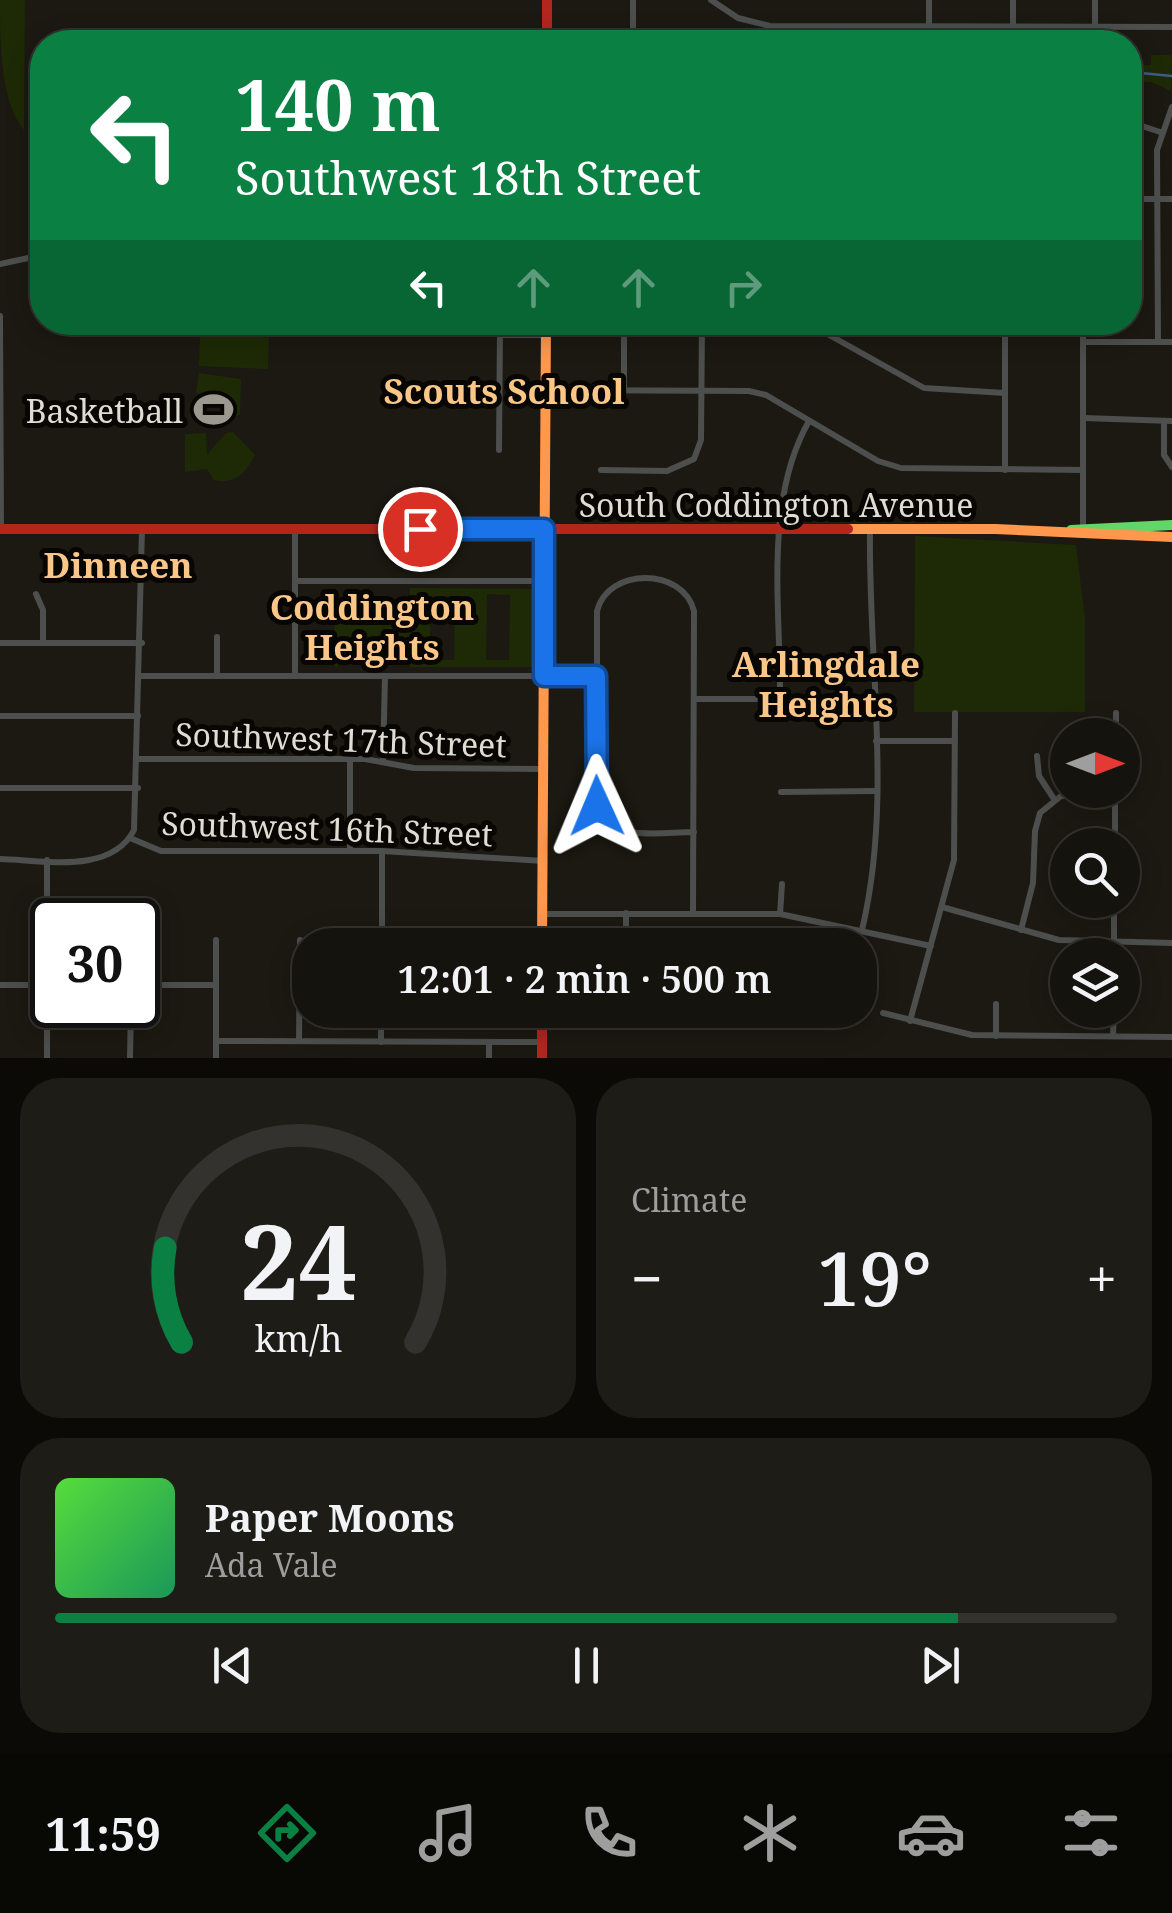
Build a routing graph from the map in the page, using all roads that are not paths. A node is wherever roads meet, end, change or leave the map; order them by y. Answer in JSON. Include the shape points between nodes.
{"nodes":[{"id":1,"x":547,"y":0,"type":"edge"},
{"id":2,"x":633,"y":0,"type":"edge"},
{"id":3,"x":928,"y":0,"type":"edge"},
{"id":4,"x":1012,"y":0,"type":"edge"},
{"id":5,"x":1094,"y":0,"type":"edge"},
{"id":6,"x":716,"y":1,"type":"edge"},
{"id":7,"x":841,"y":26,"type":"junction"},
{"id":8,"x":929,"y":27,"type":"junction"},
{"id":9,"x":1012,"y":27,"type":"junction"},
{"id":10,"x":1094,"y":27,"type":"junction"},
{"id":11,"x":1172,"y":27,"type":"edge"},
{"id":12,"x":547,"y":30,"type":"edge"},
{"id":13,"x":634,"y":30,"type":"edge"},
{"id":14,"x":841,"y":30,"type":"edge"},
{"id":15,"x":1172,"y":108,"type":"edge"},
{"id":16,"x":1142,"y":126,"type":"edge"},
{"id":17,"x":1160,"y":132,"type":"junction"},
{"id":18,"x":1158,"y":199,"type":"junction"},
{"id":19,"x":1172,"y":199,"type":"edge"},
{"id":20,"x":1142,"y":200,"type":"edge"},
{"id":21,"x":30,"y":258,"type":"edge"},
{"id":22,"x":0,"y":264,"type":"edge"},
{"id":23,"x":0,"y":316,"type":"edge"},
{"id":24,"x":500,"y":335,"type":"edge"},
{"id":25,"x":546,"y":335,"type":"edge"},
{"id":26,"x":624,"y":335,"type":"edge"},
{"id":27,"x":702,"y":335,"type":"edge"},
{"id":28,"x":829,"y":335,"type":"edge"},
{"id":29,"x":1005,"y":335,"type":"edge"},
{"id":30,"x":1083,"y":335,"type":"edge"},
{"id":31,"x":1083,"y":342,"type":"junction"},
{"id":32,"x":1158,"y":342,"type":"junction"},
{"id":33,"x":1172,"y":342,"type":"edge"},
{"id":34,"x":545,"y":390,"type":"junction"},
{"id":35,"x":624,"y":390,"type":"junction"},
{"id":36,"x":702,"y":390,"type":"junction"},
{"id":37,"x":1005,"y":392,"type":"junction"},
{"id":38,"x":1083,"y":418,"type":"junction"},
{"id":39,"x":809,"y":420,"type":"junction"},
{"id":40,"x":1168,"y":421,"type":"edge"},
{"id":41,"x":499,"y":450,"type":"dead end"},
{"id":42,"x":1172,"y":467,"type":"edge"},
{"id":43,"x":600,"y":470,"type":"dead end"},
{"id":44,"x":1005,"y":470,"type":"junction"},
{"id":45,"x":1083,"y":470,"type":"junction"},
{"id":46,"x":1172,"y":524,"type":"edge"},
{"id":47,"x":295,"y":529,"type":"junction"},
{"id":48,"x":544,"y":529,"type":"junction"},
{"id":49,"x":781,"y":529,"type":"junction"},
{"id":50,"x":870,"y":529,"type":"junction"},
{"id":51,"x":1,"y":530,"type":"edge"},
{"id":52,"x":142,"y":530,"type":"junction"},
{"id":53,"x":1079,"y":530,"type":"junction"},
{"id":54,"x":1172,"y":536,"type":"edge"},
{"id":55,"x":295,"y":581,"type":"junction"},
{"id":56,"x":544,"y":581,"type":"junction"},
{"id":57,"x":36,"y":594,"type":"dead end"},
{"id":58,"x":217,"y":637,"type":"dead end"},
{"id":59,"x":0,"y":643,"type":"edge"},
{"id":60,"x":44,"y":643,"type":"junction"},
{"id":61,"x":142,"y":643,"type":"junction"},
{"id":62,"x":141,"y":676,"type":"junction"},
{"id":63,"x":217,"y":676,"type":"junction"},
{"id":64,"x":295,"y":676,"type":"junction"},
{"id":65,"x":384,"y":676,"type":"junction"},
{"id":66,"x":544,"y":676,"type":"junction"},
{"id":67,"x":596,"y":676,"type":"junction"},
{"id":68,"x":694,"y":700,"type":"junction"},
{"id":69,"x":780,"y":700,"type":"junction"},
{"id":70,"x":876,"y":700,"type":"junction"},
{"id":71,"x":955,"y":713,"type":"dead end"},
{"id":72,"x":1116,"y":714,"type":"dead end"},
{"id":73,"x":0,"y":716,"type":"edge"},
{"id":74,"x":138,"y":716,"type":"junction"},
{"id":75,"x":1116,"y":718,"type":"edge"},
{"id":76,"x":955,"y":740,"type":"junction"},
{"id":77,"x":876,"y":741,"type":"junction"},
{"id":78,"x":1037,"y":756,"type":"dead end"},
{"id":79,"x":138,"y":759,"type":"junction"},
{"id":80,"x":350,"y":759,"type":"junction"},
{"id":81,"x":383,"y":762,"type":"junction"},
{"id":82,"x":543,"y":769,"type":"junction"},
{"id":83,"x":0,"y":788,"type":"edge"},
{"id":84,"x":138,"y":788,"type":"junction"},
{"id":85,"x":781,"y":792,"type":"dead end"},
{"id":86,"x":875,"y":792,"type":"junction"},
{"id":87,"x":1050,"y":793,"type":"edge"},
{"id":88,"x":1050,"y":804,"type":"edge"},
{"id":89,"x":694,"y":832,"type":"junction"},
{"id":90,"x":130,"y":838,"type":"junction"},
{"id":91,"x":350,"y":851,"type":"junction"},
{"id":92,"x":382,"y":851,"type":"junction"},
{"id":93,"x":0,"y":859,"type":"edge"},
{"id":94,"x":48,"y":860,"type":"junction"},
{"id":95,"x":543,"y":861,"type":"junction"},
{"id":96,"x":782,"y":884,"type":"dead end"},
{"id":97,"x":49,"y":898,"type":"edge"},
{"id":98,"x":942,"y":907,"type":"junction"},
{"id":99,"x":626,"y":913,"type":"junction"},
{"id":100,"x":693,"y":913,"type":"junction"},
{"id":101,"x":542,"y":914,"type":"junction"},
{"id":102,"x":780,"y":914,"type":"junction"},
{"id":103,"x":382,"y":928,"type":"edge"},
{"id":104,"x":542,"y":928,"type":"edge"},
{"id":105,"x":626,"y":928,"type":"edge"},
{"id":106,"x":852,"y":928,"type":"edge"},
{"id":107,"x":862,"y":928,"type":"edge"},
{"id":108,"x":1021,"y":930,"type":"junction"},
{"id":109,"x":877,"y":933,"type":"edge"},
{"id":110,"x":1052,"y":938,"type":"edge"},
{"id":111,"x":216,"y":940,"type":"dead end"},
{"id":112,"x":1140,"y":942,"type":"edge"},
{"id":113,"x":1172,"y":942,"type":"edge"},
{"id":114,"x":931,"y":946,"type":"junction"},
{"id":115,"x":0,"y":984,"type":"edge"},
{"id":116,"x":30,"y":985,"type":"edge"},
{"id":117,"x":160,"y":985,"type":"edge"},
{"id":118,"x":216,"y":985,"type":"junction"},
{"id":119,"x":996,"y":1004,"type":"dead end"},
{"id":120,"x":883,"y":1014,"type":"dead end"},
{"id":121,"x":910,"y":1021,"type":"junction"},
{"id":122,"x":48,"y":1028,"type":"edge"},
{"id":123,"x":130,"y":1028,"type":"edge"},
{"id":124,"x":299,"y":1028,"type":"edge"},
{"id":125,"x":381,"y":1028,"type":"edge"},
{"id":126,"x":542,"y":1028,"type":"edge"},
{"id":127,"x":1113,"y":1028,"type":"edge"},
{"id":128,"x":996,"y":1036,"type":"junction"},
{"id":129,"x":1113,"y":1036,"type":"junction"},
{"id":130,"x":1172,"y":1036,"type":"edge"},
{"id":131,"x":216,"y":1041,"type":"junction"},
{"id":132,"x":299,"y":1041,"type":"junction"},
{"id":133,"x":381,"y":1042,"type":"junction"},
{"id":134,"x":489,"y":1042,"type":"junction"},
{"id":135,"x":542,"y":1042,"type":"junction"},
{"id":136,"x":47,"y":1058,"type":"edge"},
{"id":137,"x":130,"y":1058,"type":"edge"},
{"id":138,"x":216,"y":1058,"type":"edge"},
{"id":139,"x":489,"y":1058,"type":"edge"},
{"id":140,"x":542,"y":1058,"type":"edge"}],
"edges":[{"from":1,"to":12,"type":"main road"},
{"from":2,"to":13,"type":"street"},
{"from":3,"to":8,"type":"street"},
{"from":4,"to":9,"type":"street"},
{"from":5,"to":10,"type":"street"},
{"from":6,"to":7,"type":"street","via":[[759,25]]},
{"from":7,"to":8,"type":"street"},
{"from":7,"to":14,"type":"street"},
{"from":8,"to":9,"type":"street"},
{"from":9,"to":10,"type":"street"},
{"from":10,"to":11,"type":"street"},
{"from":15,"to":17,"type":"street"},
{"from":16,"to":17,"type":"street"},
{"from":17,"to":18,"type":"street"},
{"from":18,"to":19,"type":"street"},
{"from":18,"to":20,"type":"street"},
{"from":18,"to":32,"type":"street"},
{"from":21,"to":22,"type":"street"},
{"from":23,"to":51,"type":"street"},
{"from":24,"to":41,"type":"street"},
{"from":25,"to":34,"type":"main road"},
{"from":26,"to":35,"type":"street"},
{"from":27,"to":36,"type":"street"},
{"from":28,"to":37,"type":"street","via":[[924,388]]},
{"from":29,"to":37,"type":"street"},
{"from":30,"to":31,"type":"street"},
{"from":31,"to":32,"type":"street"},
{"from":31,"to":38,"type":"street"},
{"from":32,"to":33,"type":"street"},
{"from":34,"to":35,"type":"street"},
{"from":34,"to":48,"type":"main road"},
{"from":35,"to":36,"type":"street"},
{"from":36,"to":39,"type":"street","via":[[758,393]]},
{"from":36,"to":43,"type":"street","via":[[695,460],[675,470]]},
{"from":37,"to":44,"type":"street"},
{"from":38,"to":40,"type":"street"},
{"from":38,"to":45,"type":"street"},
{"from":39,"to":44,"type":"street","via":[[890,466]]},
{"from":39,"to":49,"type":"street","via":[[788,469]]},
{"from":40,"to":42,"type":"street","via":[[1164,454]]},
{"from":44,"to":45,"type":"street"},
{"from":45,"to":53,"type":"street"},
{"from":46,"to":53,"type":"main road","name":"South Coddington Avenue"},
{"from":47,"to":48,"type":"main road","name":"South Coddington Avenue"},
{"from":47,"to":52,"type":"main road","name":"South Coddington Avenue"},
{"from":47,"to":55,"type":"street"},
{"from":48,"to":49,"type":"main road","name":"South Coddington Avenue"},
{"from":48,"to":56,"type":"main road"},
{"from":49,"to":50,"type":"main road","name":"South Coddington Avenue"},
{"from":49,"to":69,"type":"street"},
{"from":50,"to":53,"type":"main road","name":"South Coddington Avenue"},
{"from":50,"to":70,"type":"street"},
{"from":51,"to":52,"type":"main road","name":"South Coddington Avenue"},
{"from":52,"to":61,"type":"street"},
{"from":53,"to":54,"type":"main road","name":"South Coddington Avenue"},
{"from":55,"to":56,"type":"street"},
{"from":55,"to":64,"type":"street"},
{"from":56,"to":66,"type":"main road"},
{"from":57,"to":60,"type":"street"},
{"from":58,"to":63,"type":"street"},
{"from":59,"to":60,"type":"street"},
{"from":60,"to":61,"type":"street"},
{"from":61,"to":62,"type":"street"},
{"from":62,"to":63,"type":"street"},
{"from":62,"to":74,"type":"street"},
{"from":63,"to":64,"type":"street"},
{"from":64,"to":65,"type":"street"},
{"from":65,"to":66,"type":"street"},
{"from":65,"to":81,"type":"street"},
{"from":66,"to":67,"type":"street"},
{"from":66,"to":82,"type":"main road"},
{"from":67,"to":68,"type":"street","via":[[597,611],[604,594],[628,580],[663,580],[683,588],[694,611]]},
{"from":67,"to":89,"type":"street","via":[[596,798],[604,820],[627,832]]},
{"from":68,"to":69,"type":"street"},
{"from":68,"to":89,"type":"street"},
{"from":69,"to":70,"type":"street"},
{"from":70,"to":77,"type":"street"},
{"from":71,"to":76,"type":"street"},
{"from":72,"to":75,"type":"street"},
{"from":73,"to":74,"type":"street"},
{"from":74,"to":79,"type":"street"},
{"from":76,"to":77,"type":"street"},
{"from":76,"to":98,"type":"street","via":[[955,846]]},
{"from":77,"to":86,"type":"street"},
{"from":78,"to":87,"type":"street"},
{"from":79,"to":80,"type":"street","name":"Southwest 17th Street"},
{"from":79,"to":84,"type":"street"},
{"from":80,"to":81,"type":"street","name":"Southwest 17th Street"},
{"from":80,"to":91,"type":"street"},
{"from":81,"to":82,"type":"street","name":"Southwest 17th Street"},
{"from":82,"to":95,"type":"main road"},
{"from":83,"to":84,"type":"street"},
{"from":84,"to":90,"type":"street"},
{"from":85,"to":86,"type":"street"},
{"from":86,"to":107,"type":"street","via":[[873,876]]},
{"from":88,"to":108,"type":"street","via":[[1037,820],[1033,884]]},
{"from":89,"to":100,"type":"street"},
{"from":90,"to":91,"type":"street","name":"Southwest 16th Street","via":[[161,851]]},
{"from":90,"to":94,"type":"street","name":"Southwest 16th Street","via":[[102,858]]},
{"from":91,"to":92,"type":"street","name":"Southwest 16th Street"},
{"from":92,"to":95,"type":"street","name":"Southwest 16th Street"},
{"from":92,"to":103,"type":"street"},
{"from":93,"to":94,"type":"street","name":"Southwest 16th Street"},
{"from":94,"to":97,"type":"street"},
{"from":95,"to":101,"type":"main road"},
{"from":96,"to":102,"type":"street"},
{"from":98,"to":108,"type":"street"},
{"from":98,"to":114,"type":"street"},
{"from":99,"to":100,"type":"street"},
{"from":99,"to":101,"type":"street"},
{"from":99,"to":105,"type":"street"},
{"from":100,"to":102,"type":"street"},
{"from":101,"to":104,"type":"main road"},
{"from":102,"to":106,"type":"street"},
{"from":108,"to":110,"type":"street"},
{"from":109,"to":114,"type":"street"},
{"from":111,"to":118,"type":"street"},
{"from":112,"to":113,"type":"street"},
{"from":114,"to":121,"type":"street"},
{"from":115,"to":116,"type":"street"},
{"from":117,"to":118,"type":"street"},
{"from":118,"to":131,"type":"street"},
{"from":119,"to":128,"type":"street"},
{"from":120,"to":121,"type":"street"},
{"from":121,"to":128,"type":"street"},
{"from":122,"to":136,"type":"street"},
{"from":123,"to":137,"type":"street"},
{"from":124,"to":132,"type":"street"},
{"from":125,"to":133,"type":"street"},
{"from":126,"to":135,"type":"main road"},
{"from":127,"to":129,"type":"street"},
{"from":128,"to":129,"type":"street"},
{"from":129,"to":130,"type":"street"},
{"from":131,"to":132,"type":"street"},
{"from":131,"to":138,"type":"street"},
{"from":132,"to":133,"type":"street"},
{"from":133,"to":134,"type":"street"},
{"from":134,"to":135,"type":"street"},
{"from":134,"to":139,"type":"street"},
{"from":135,"to":140,"type":"main road"}]}
